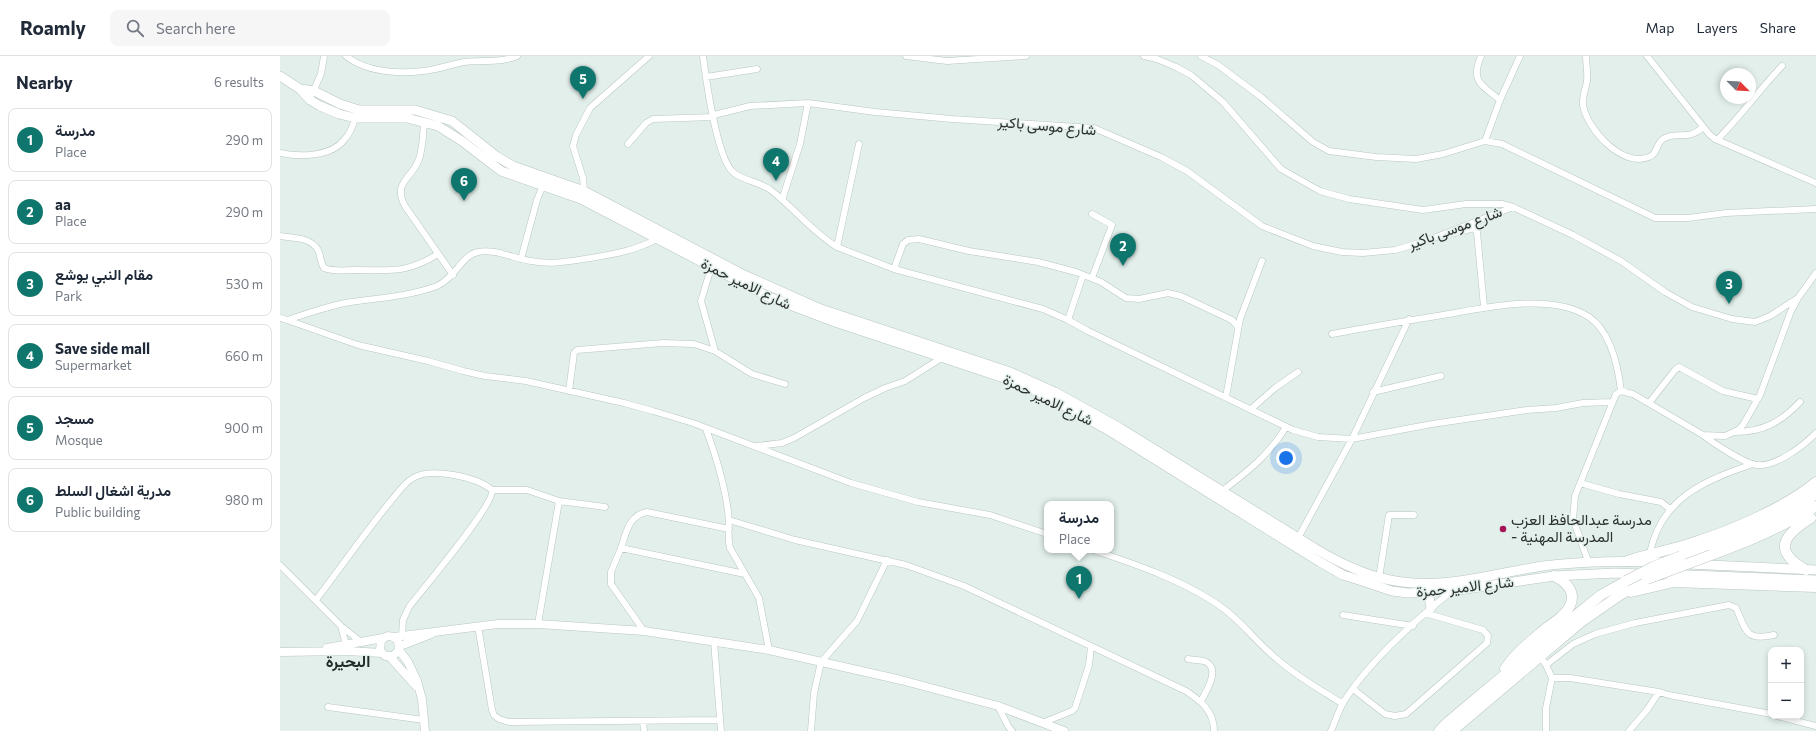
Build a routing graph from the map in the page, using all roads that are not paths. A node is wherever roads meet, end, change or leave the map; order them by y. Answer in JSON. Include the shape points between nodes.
{"nodes":[{"id":1,"x":324,"y":56,"type":"edge"},
{"id":2,"x":346,"y":56,"type":"edge"},
{"id":3,"x":517,"y":56,"type":"edge"},
{"id":4,"x":649,"y":56,"type":"edge"},
{"id":5,"x":703,"y":56,"type":"edge"},
{"id":6,"x":906,"y":56,"type":"edge"},
{"id":7,"x":1026,"y":56,"type":"edge"},
{"id":8,"x":1144,"y":56,"type":"edge"},
{"id":9,"x":1201,"y":56,"type":"edge"},
{"id":10,"x":1481,"y":56,"type":"edge"},
{"id":11,"x":1520,"y":56,"type":"edge"},
{"id":12,"x":1586,"y":56,"type":"edge"},
{"id":13,"x":1647,"y":56,"type":"edge"},
{"id":14,"x":1782,"y":66,"type":"dead end"},
{"id":15,"x":757,"y":69,"type":"dead end"},
{"id":16,"x":280,"y":76,"type":"edge"},
{"id":17,"x":706,"y":77,"type":"junction"},
{"id":18,"x":300,"y":88,"type":"junction"},
{"id":19,"x":314,"y":91,"type":"junction"},
{"id":20,"x":310,"y":100,"type":"junction"},
{"id":21,"x":1500,"y":100,"type":"junction"},
{"id":22,"x":808,"y":103,"type":"junction"},
{"id":23,"x":714,"y":117,"type":"junction"},
{"id":24,"x":355,"y":118,"type":"junction"},
{"id":25,"x":424,"y":122,"type":"junction"},
{"id":26,"x":1703,"y":127,"type":"junction"},
{"id":27,"x":1717,"y":140,"type":"junction"},
{"id":28,"x":1485,"y":141,"type":"junction"},
{"id":29,"x":628,"y":144,"type":"dead end"},
{"id":30,"x":859,"y":144,"type":"dead end"},
{"id":31,"x":280,"y":153,"type":"edge"},
{"id":32,"x":1816,"y":183,"type":"edge"},
{"id":33,"x":543,"y":185,"type":"junction"},
{"id":34,"x":584,"y":191,"type":"junction"},
{"id":35,"x":782,"y":200,"type":"junction"},
{"id":36,"x":1513,"y":207,"type":"junction"},
{"id":37,"x":611,"y":209,"type":"junction"},
{"id":38,"x":1816,"y":209,"type":"edge"},
{"id":39,"x":1092,"y":214,"type":"dead end"},
{"id":40,"x":1445,"y":233,"type":"junction"},
{"id":41,"x":280,"y":236,"type":"edge"},
{"id":42,"x":657,"y":239,"type":"junction"},
{"id":43,"x":837,"y":247,"type":"junction"},
{"id":44,"x":438,"y":254,"type":"junction"},
{"id":45,"x":521,"y":259,"type":"junction"},
{"id":46,"x":1262,"y":261,"type":"dead end"},
{"id":47,"x":711,"y":268,"type":"junction"},
{"id":48,"x":894,"y":269,"type":"junction"},
{"id":49,"x":1083,"y":274,"type":"junction"},
{"id":50,"x":1816,"y":274,"type":"edge"},
{"id":51,"x":453,"y":276,"type":"junction"},
{"id":52,"x":1092,"y":278,"type":"junction"},
{"id":53,"x":1798,"y":298,"type":"junction"},
{"id":54,"x":1484,"y":307,"type":"junction"},
{"id":55,"x":280,"y":318,"type":"edge"},
{"id":56,"x":1409,"y":319,"type":"junction"},
{"id":57,"x":287,"y":320,"type":"junction"},
{"id":58,"x":1068,"y":320,"type":"junction"},
{"id":59,"x":1238,"y":327,"type":"junction"},
{"id":60,"x":1332,"y":334,"type":"dead end"},
{"id":61,"x":889,"y":335,"type":"junction"},
{"id":62,"x":715,"y":351,"type":"junction"},
{"id":63,"x":943,"y":357,"type":"junction"},
{"id":64,"x":1298,"y":372,"type":"dead end"},
{"id":65,"x":1441,"y":376,"type":"dead end"},
{"id":66,"x":785,"y":384,"type":"dead end"},
{"id":67,"x":569,"y":391,"type":"junction"},
{"id":68,"x":1620,"y":391,"type":"junction"},
{"id":69,"x":1373,"y":392,"type":"junction"},
{"id":70,"x":1226,"y":397,"type":"junction"},
{"id":71,"x":1758,"y":399,"type":"junction"},
{"id":72,"x":1611,"y":402,"type":"junction"},
{"id":73,"x":1800,"y":402,"type":"dead end"},
{"id":74,"x":1649,"y":403,"type":"junction"},
{"id":75,"x":1251,"y":409,"type":"junction"},
{"id":76,"x":1286,"y":427,"type":"junction"},
{"id":77,"x":706,"y":429,"type":"junction"},
{"id":78,"x":1734,"y":432,"type":"junction"},
{"id":79,"x":1816,"y":433,"type":"edge"},
{"id":80,"x":1703,"y":435,"type":"junction"},
{"id":81,"x":1352,"y":440,"type":"junction"},
{"id":82,"x":756,"y":446,"type":"junction"},
{"id":83,"x":1753,"y":464,"type":"junction"},
{"id":84,"x":1816,"y":482,"type":"edge"},
{"id":85,"x":1580,"y":483,"type":"junction"},
{"id":86,"x":492,"y":490,"type":"junction"},
{"id":87,"x":1222,"y":491,"type":"junction"},
{"id":88,"x":1816,"y":494,"type":"edge"},
{"id":89,"x":560,"y":501,"type":"junction"},
{"id":90,"x":1816,"y":506,"type":"edge"},
{"id":91,"x":605,"y":507,"type":"dead end"},
{"id":92,"x":1670,"y":509,"type":"junction"},
{"id":93,"x":1816,"y":514,"type":"edge"},
{"id":94,"x":1414,"y":515,"type":"dead end"},
{"id":95,"x":729,"y":520,"type":"junction"},
{"id":96,"x":729,"y":529,"type":"junction"},
{"id":97,"x":1044,"y":533,"type":"edge"},
{"id":98,"x":1298,"y":538,"type":"junction"},
{"id":99,"x":621,"y":548,"type":"junction"},
{"id":100,"x":1102,"y":553,"type":"edge"},
{"id":101,"x":1650,"y":553,"type":"junction"},
{"id":102,"x":888,"y":560,"type":"junction"},
{"id":103,"x":1588,"y":561,"type":"junction"},
{"id":104,"x":1627,"y":561,"type":"junction"},
{"id":105,"x":280,"y":565,"type":"edge"},
{"id":106,"x":1811,"y":570,"type":"edge"},
{"id":107,"x":746,"y":574,"type":"junction"},
{"id":108,"x":1493,"y":575,"type":"junction"},
{"id":109,"x":1554,"y":576,"type":"junction"},
{"id":110,"x":1379,"y":578,"type":"junction"},
{"id":111,"x":1816,"y":580,"type":"edge"},
{"id":112,"x":1465,"y":581,"type":"junction"},
{"id":113,"x":1494,"y":585,"type":"junction"},
{"id":114,"x":1816,"y":587,"type":"edge"},
{"id":115,"x":1452,"y":591,"type":"junction"},
{"id":116,"x":1422,"y":593,"type":"junction"},
{"id":117,"x":1620,"y":595,"type":"junction"},
{"id":118,"x":316,"y":600,"type":"junction"},
{"id":119,"x":1428,"y":610,"type":"junction"},
{"id":120,"x":1343,"y":615,"type":"dead end"},
{"id":121,"x":538,"y":624,"type":"junction"},
{"id":122,"x":340,"y":626,"type":"junction"},
{"id":123,"x":478,"y":626,"type":"junction"},
{"id":124,"x":1413,"y":626,"type":"junction"},
{"id":125,"x":644,"y":631,"type":"junction"},
{"id":126,"x":436,"y":632,"type":"junction"},
{"id":127,"x":1774,"y":635,"type":"dead end"},
{"id":128,"x":398,"y":637,"type":"junction"},
{"id":129,"x":383,"y":638,"type":"junction"},
{"id":130,"x":714,"y":641,"type":"junction"},
{"id":131,"x":361,"y":642,"type":"junction"},
{"id":132,"x":1091,"y":647,"type":"junction"},
{"id":133,"x":347,"y":648,"type":"junction"},
{"id":134,"x":399,"y":648,"type":"junction"},
{"id":135,"x":769,"y":650,"type":"junction"},
{"id":136,"x":280,"y":652,"type":"edge"},
{"id":137,"x":382,"y":653,"type":"junction"},
{"id":138,"x":1540,"y":656,"type":"junction"},
{"id":139,"x":390,"y":657,"type":"junction"},
{"id":140,"x":1188,"y":660,"type":"dead end"},
{"id":141,"x":821,"y":662,"type":"junction"},
{"id":142,"x":1546,"y":665,"type":"junction"},
{"id":143,"x":1500,"y":678,"type":"junction"},
{"id":144,"x":1552,"y":678,"type":"junction"},
{"id":145,"x":418,"y":688,"type":"junction"},
{"id":146,"x":1353,"y":689,"type":"junction"},
{"id":147,"x":1659,"y":692,"type":"junction"},
{"id":148,"x":1201,"y":701,"type":"junction"},
{"id":149,"x":1342,"y":704,"type":"junction"},
{"id":150,"x":998,"y":706,"type":"junction"},
{"id":151,"x":328,"y":707,"type":"dead end"},
{"id":152,"x":1768,"y":713,"type":"edge"},
{"id":153,"x":1789,"y":719,"type":"edge"},
{"id":154,"x":424,"y":720,"type":"junction"},
{"id":155,"x":720,"y":720,"type":"junction"},
{"id":156,"x":643,"y":721,"type":"junction"},
{"id":157,"x":1042,"y":723,"type":"junction"},
{"id":158,"x":1816,"y":726,"type":"edge"},
{"id":159,"x":425,"y":731,"type":"edge"},
{"id":160,"x":644,"y":731,"type":"edge"},
{"id":161,"x":721,"y":731,"type":"edge"},
{"id":162,"x":811,"y":731,"type":"edge"},
{"id":163,"x":1012,"y":731,"type":"edge"},
{"id":164,"x":1064,"y":731,"type":"edge"},
{"id":165,"x":1214,"y":731,"type":"edge"},
{"id":166,"x":1331,"y":731,"type":"edge"},
{"id":167,"x":1439,"y":731,"type":"edge"},
{"id":168,"x":1452,"y":731,"type":"edge"},
{"id":169,"x":1546,"y":731,"type":"edge"},
{"id":170,"x":1629,"y":731,"type":"edge"}],
"edges":[{"from":1,"to":19,"type":"street","via":[[321,74]]},
{"from":2,"to":3,"type":"street","via":[[373,69],[409,72]]},
{"from":4,"to":34,"type":"street","via":[[590,108],[576,135],[573,146],[583,178]]},
{"from":5,"to":17,"type":"street"},
{"from":6,"to":7,"type":"street","via":[[947,61]]},
{"from":8,"to":36,"type":"street","via":[[1157,59],[1191,75],[1223,102],[1281,169],[1320,191],[1349,199],[1423,210],[1466,204],[1502,204]]},
{"from":9,"to":28,"type":"street","via":[[1218,65],[1261,97],[1313,142],[1329,151],[1416,159]]},
{"from":10,"to":21,"type":"street","via":[[1476,78]]},
{"from":11,"to":21,"type":"street"},
{"from":12,"to":26,"type":"street","via":[[1587,79],[1583,103],[1585,113],[1601,139],[1619,153],[1632,158],[1650,157],[1656,152],[1661,140],[1666,137],[1694,134]]},
{"from":13,"to":26,"type":"street"},
{"from":14,"to":27,"type":"street"},
{"from":15,"to":17,"type":"street"},
{"from":16,"to":18,"type":"main road","name":"شارع الامير حمزة"},
{"from":17,"to":23,"type":"street"},
{"from":18,"to":19,"type":"main road","name":"شارع الامير حمزة"},
{"from":18,"to":20,"type":"main road","name":"شارع الامير حمزة"},
{"from":19,"to":20,"type":"street"},
{"from":19,"to":34,"type":"main road","name":"شارع الامير حمزة","via":[[359,110],[415,110],[441,117],[461,127],[506,163]]},
{"from":20,"to":24,"type":"main road","name":"شارع الامير حمزة","via":[[330,111]]},
{"from":21,"to":28,"type":"street"},
{"from":22,"to":23,"type":"street","name":"شارع موسى باكير","via":[[750,106]]},
{"from":22,"to":35,"type":"street","via":[[800,144]]},
{"from":22,"to":40,"type":"street","name":"شارع موسى باكير","via":[[894,114],[1094,128],[1187,171],[1262,226],[1329,250],[1363,253],[1395,250]]},
{"from":23,"to":29,"type":"street","name":"شارع موسى باكير","via":[[653,120],[646,123]]},
{"from":23,"to":35,"type":"street","via":[[730,170],[771,190]]},
{"from":24,"to":25,"type":"main road","name":"شارع الامير حمزة","via":[[407,118]]},
{"from":24,"to":31,"type":"street","via":[[344,141],[330,150],[298,156]]},
{"from":25,"to":33,"type":"main road","name":"شارع الامير حمزة","via":[[447,130],[501,171]]},
{"from":25,"to":44,"type":"street","via":[[419,161],[402,185],[401,196],[405,206]]},
{"from":26,"to":27,"type":"street"},
{"from":27,"to":32,"type":"street"},
{"from":28,"to":38,"type":"street","via":[[1502,144],[1655,218]]},
{"from":30,"to":43,"type":"street"},
{"from":33,"to":37,"type":"main road","name":"شارع الامير حمزة"},
{"from":33,"to":45,"type":"street","via":[[536,200]]},
{"from":34,"to":37,"type":"main road","name":"شارع الامير حمزة"},
{"from":35,"to":43,"type":"street","via":[[818,235]]},
{"from":36,"to":40,"type":"street","name":"شارع موسى باكير"},
{"from":36,"to":53,"type":"street","via":[[1621,261],[1665,292],[1704,311],[1744,322],[1755,322],[1770,316]]},
{"from":37,"to":42,"type":"main road","name":"شارع الامير حمزة"},
{"from":37,"to":61,"type":"main road","name":"شارع الامير حمزة","via":[[779,291]]},
{"from":39,"to":52,"type":"street","via":[[1112,224]]},
{"from":40,"to":54,"type":"street","via":[[1474,228],[1477,232]]},
{"from":41,"to":44,"type":"street","via":[[310,242],[319,251],[324,268],[335,270],[396,271],[412,268]]},
{"from":42,"to":45,"type":"street","via":[[642,247],[615,254],[568,262],[549,264]]},
{"from":42,"to":47,"type":"main road","name":"شارع الامير حمزة"},
{"from":43,"to":48,"type":"street"},
{"from":44,"to":51,"type":"street"},
{"from":45,"to":51,"type":"street","via":[[484,251],[477,252],[466,260]]},
{"from":46,"to":59,"type":"street"},
{"from":47,"to":61,"type":"main road","name":"شارع الامير حمزة","via":[[792,306],[835,322]]},
{"from":47,"to":62,"type":"street","via":[[701,301]]},
{"from":48,"to":49,"type":"street","via":[[903,244],[916,238],[969,251],[1038,262]]},
{"from":48,"to":58,"type":"street","via":[[1043,309]]},
{"from":49,"to":52,"type":"street"},
{"from":49,"to":58,"type":"street"},
{"from":50,"to":53,"type":"street"},
{"from":51,"to":57,"type":"street","via":[[436,286],[391,298],[335,305]]},
{"from":52,"to":59,"type":"street","via":[[1126,298],[1139,299],[1168,293],[1181,296],[1232,320]]},
{"from":53,"to":71,"type":"street"},
{"from":54,"to":56,"type":"street"},
{"from":54,"to":68,"type":"street","via":[[1519,304],[1556,306],[1569,308],[1589,318],[1603,333],[1608,344],[1619,377]]},
{"from":55,"to":57,"type":"street"},
{"from":56,"to":60,"type":"street"},
{"from":56,"to":69,"type":"street"},
{"from":57,"to":67,"type":"street","via":[[382,351],[476,374],[526,381]]},
{"from":58,"to":70,"type":"street"},
{"from":59,"to":70,"type":"street"},
{"from":61,"to":63,"type":"main road","name":"شارع الامير حمزة"},
{"from":61,"to":87,"type":"main road","name":"شارع الامير حمزة","via":[[1010,372],[1055,392],[1120,428]]},
{"from":62,"to":66,"type":"street","via":[[752,374]]},
{"from":62,"to":67,"type":"street","via":[[683,343],[577,350],[574,353]]},
{"from":63,"to":82,"type":"street","via":[[905,381],[864,398],[794,438],[782,443]]},
{"from":63,"to":116,"type":"main road","name":"شارع الامير حمزة","via":[[1016,382],[1072,410],[1332,569],[1392,591]]},
{"from":64,"to":75,"type":"street"},
{"from":65,"to":69,"type":"street"},
{"from":67,"to":77,"type":"street","via":[[638,406]]},
{"from":68,"to":72,"type":"street"},
{"from":68,"to":74,"type":"street","via":[[1633,394]]},
{"from":69,"to":81,"type":"street"},
{"from":70,"to":75,"type":"street"},
{"from":71,"to":74,"type":"street","via":[[1723,391],[1679,368],[1674,370]]},
{"from":71,"to":78,"type":"street","via":[[1743,425]]},
{"from":72,"to":81,"type":"street","via":[[1526,410],[1432,424]]},
{"from":72,"to":85,"type":"street"},
{"from":73,"to":78,"type":"street","via":[[1774,424],[1745,432]]},
{"from":74,"to":80,"type":"street"},
{"from":75,"to":76,"type":"street"},
{"from":76,"to":81,"type":"street","via":[[1318,437]]},
{"from":76,"to":87,"type":"street","via":[[1275,445],[1258,462]]},
{"from":77,"to":82,"type":"street"},
{"from":77,"to":95,"type":"street","via":[[720,470]]},
{"from":78,"to":80,"type":"street","via":[[1725,436]]},
{"from":79,"to":83,"type":"street","via":[[1782,458],[1764,465]]},
{"from":80,"to":83,"type":"street"},
{"from":81,"to":98,"type":"street"},
{"from":82,"to":97,"type":"street","via":[[829,476],[864,487],[918,502],[990,515]]},
{"from":83,"to":92,"type":"street","via":[[1708,481]]},
{"from":84,"to":101,"type":"main road","via":[[1743,524],[1695,542]]},
{"from":85,"to":92,"type":"street","via":[[1661,502]]},
{"from":85,"to":103,"type":"street","via":[[1575,496],[1574,519]]},
{"from":86,"to":89,"type":"street","via":[[527,490]]},
{"from":86,"to":118,"type":"street","via":[[474,480],[438,473],[412,478],[373,524]]},
{"from":86,"to":128,"type":"street","via":[[492,497],[479,517],[409,607]]},
{"from":87,"to":98,"type":"main road","name":"شارع الامير حمزة"},
{"from":88,"to":143,"type":"main road","bridge":true,"via":[[1753,529],[1653,567],[1626,581],[1581,611]]},
{"from":89,"to":91,"type":"street"},
{"from":89,"to":121,"type":"street"},
{"from":90,"to":117,"type":"main road","bridge":true,"via":[[1769,533],[1647,579]]},
{"from":92,"to":101,"type":"street","via":[[1654,536]]},
{"from":93,"to":106,"type":"main road","via":[[1791,532],[1786,544],[1788,558]]},
{"from":94,"to":110,"type":"street","via":[[1389,515]]},
{"from":95,"to":96,"type":"street"},
{"from":95,"to":102,"type":"street","via":[[795,540]]},
{"from":96,"to":99,"type":"street","via":[[647,512],[641,513],[636,515],[628,528]]},
{"from":96,"to":107,"type":"street","via":[[730,548]]},
{"from":98,"to":110,"type":"main road","name":"شارع الامير حمزة","via":[[1341,564]]},
{"from":99,"to":107,"type":"street"},
{"from":99,"to":125,"type":"street","via":[[611,572],[611,584]]},
{"from":100,"to":149,"type":"street","via":[[1190,589],[1223,608],[1276,659]]},
{"from":101,"to":104,"type":"main road"},
{"from":102,"to":132,"type":"street","via":[[964,586]]},
{"from":102,"to":141,"type":"street","via":[[857,621]]},
{"from":103,"to":104,"type":"main road","name":"شارع الامير حمزة"},
{"from":103,"to":108,"type":"main road","name":"شارع الامير حمزة"},
{"from":104,"to":106,"type":"main road","name":"شارع الامير حمزة"},
{"from":105,"to":118,"type":"street"},
{"from":107,"to":135,"type":"street","via":[[759,598]]},
{"from":108,"to":112,"type":"main road","name":"شارع الامير حمزة"},
{"from":108,"to":113,"type":"main road"},
{"from":109,"to":111,"type":"main road","name":"شارع الامير حمزة","via":[[1615,573]]},
{"from":109,"to":113,"type":"main road","name":"شارع الامير حمزة"},
{"from":109,"to":143,"type":"main road","via":[[1566,582],[1570,588],[1572,598],[1568,608],[1514,658]]},
{"from":110,"to":112,"type":"main road","name":"شارع الامير حمزة","via":[[1413,584]]},
{"from":112,"to":115,"type":"street"},
{"from":113,"to":115,"type":"main road","name":"شارع الامير حمزة"},
{"from":114,"to":117,"type":"main road","via":[[1674,582]]},
{"from":115,"to":116,"type":"main road","name":"شارع الامير حمزة"},
{"from":115,"to":119,"type":"street"},
{"from":116,"to":119,"type":"main road","via":[[1429,597]]},
{"from":117,"to":138,"type":"main road","via":[[1581,622]]},
{"from":118,"to":122,"type":"street"},
{"from":119,"to":124,"type":"street"},
{"from":119,"to":146,"type":"street","via":[[1483,630],[1488,636],[1487,643],[1414,708],[1401,716],[1385,714]]},
{"from":120,"to":124,"type":"street"},
{"from":121,"to":123,"type":"street"},
{"from":121,"to":125,"type":"street"},
{"from":122,"to":131,"type":"street"},
{"from":122,"to":133,"type":"street"},
{"from":123,"to":126,"type":"street"},
{"from":123,"to":156,"type":"street","via":[[492,710],[499,719],[509,722]]},
{"from":124,"to":146,"type":"street","via":[[1386,651]]},
{"from":125,"to":130,"type":"street"},
{"from":126,"to":128,"type":"street"},
{"from":126,"to":134,"type":"street"},
{"from":127,"to":142,"type":"street","via":[[1752,637],[1736,608],[1729,605],[1635,623],[1595,634],[1573,644]]},
{"from":128,"to":129,"type":"street"},
{"from":128,"to":134,"type":"street"},
{"from":129,"to":131,"type":"street"},
{"from":129,"to":137,"type":"street","via":[[379,644]]},
{"from":130,"to":135,"type":"street"},
{"from":130,"to":155,"type":"street"},
{"from":131,"to":133,"type":"street"},
{"from":132,"to":148,"type":"street","via":[[1186,691]]},
{"from":132,"to":157,"type":"street","via":[[1089,665],[1075,708]]},
{"from":133,"to":136,"type":"street"},
{"from":133,"to":137,"type":"street"},
{"from":134,"to":139,"type":"street","via":[[395,655]]},
{"from":134,"to":145,"type":"street","via":[[415,676]]},
{"from":135,"to":141,"type":"street"},
{"from":137,"to":139,"type":"street"},
{"from":138,"to":142,"type":"street"},
{"from":138,"to":168,"type":"main road"},
{"from":139,"to":145,"type":"street"},
{"from":140,"to":148,"type":"street","via":[[1204,662],[1210,666],[1212,679]]},
{"from":141,"to":150,"type":"street"},
{"from":141,"to":162,"type":"street","via":[[814,693]]},
{"from":142,"to":144,"type":"street"},
{"from":143,"to":167,"type":"main road"},
{"from":144,"to":147,"type":"street","via":[[1570,678]]},
{"from":144,"to":169,"type":"street","via":[[1546,708]]},
{"from":145,"to":154,"type":"street"},
{"from":146,"to":149,"type":"street"},
{"from":147,"to":152,"type":"street"},
{"from":147,"to":170,"type":"street"},
{"from":148,"to":165,"type":"street","via":[[1212,718]]},
{"from":149,"to":166,"type":"street"},
{"from":150,"to":157,"type":"street"},
{"from":150,"to":163,"type":"street"},
{"from":151,"to":154,"type":"street"},
{"from":153,"to":158,"type":"street"},
{"from":154,"to":159,"type":"street"},
{"from":155,"to":156,"type":"street"},
{"from":155,"to":161,"type":"street"},
{"from":156,"to":160,"type":"street"},
{"from":157,"to":164,"type":"street"}]}
